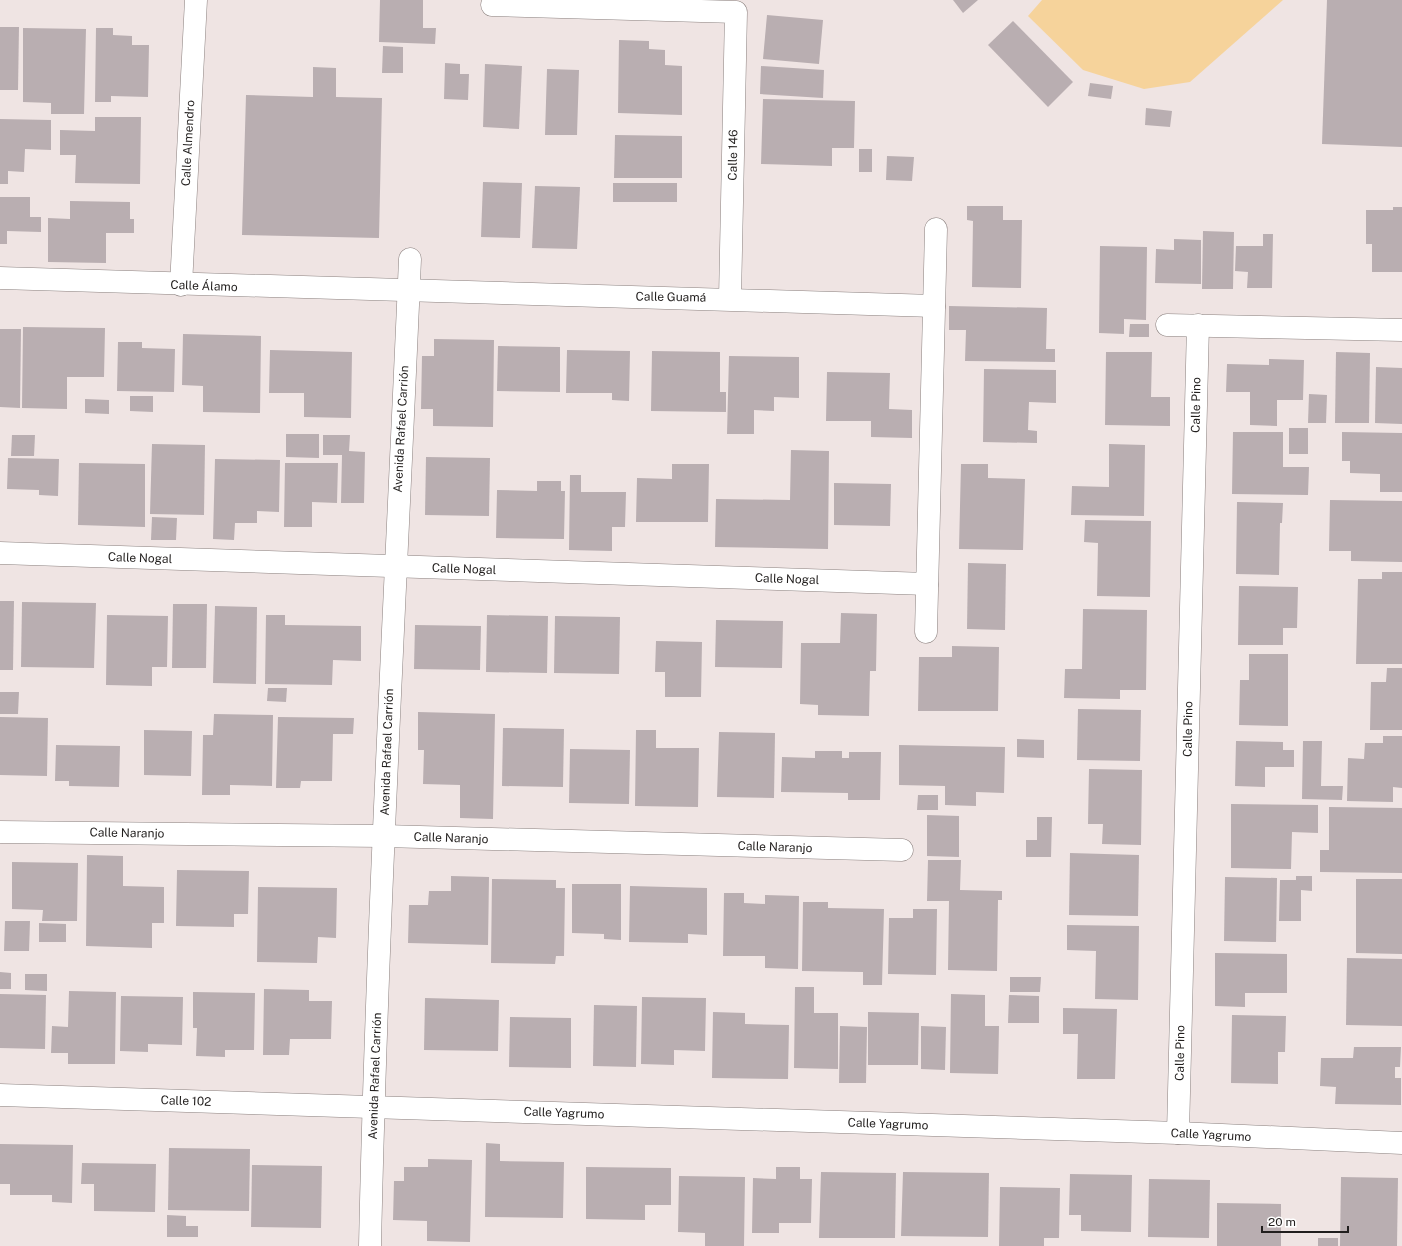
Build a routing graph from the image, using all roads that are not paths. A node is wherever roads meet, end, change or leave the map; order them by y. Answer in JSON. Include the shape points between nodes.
{"nodes":[{"id":1,"x":196,"y":0,"type":"edge"},
{"id":2,"x":492,"y":5,"type":"dead end"},
{"id":3,"x":936,"y":229,"type":"dead end"},
{"id":4,"x":410,"y":259,"type":"dead end"},
{"id":5,"x":0,"y":278,"type":"edge"},
{"id":6,"x":181,"y":285,"type":"junction"},
{"id":7,"x":408,"y":291,"type":"junction"},
{"id":8,"x":730,"y":298,"type":"junction"},
{"id":9,"x":934,"y":306,"type":"junction"},
{"id":10,"x":1167,"y":325,"type":"dead end"},
{"id":11,"x":1198,"y":325,"type":"junction"},
{"id":12,"x":1402,"y":330,"type":"edge"},
{"id":13,"x":0,"y":553,"type":"edge"},
{"id":14,"x":395,"y":567,"type":"junction"},
{"id":15,"x":927,"y":584,"type":"junction"},
{"id":16,"x":926,"y":632,"type":"dead end"},
{"id":17,"x":0,"y":832,"type":"edge"},
{"id":18,"x":384,"y":836,"type":"junction"},
{"id":19,"x":902,"y":850,"type":"dead end"},
{"id":20,"x":0,"y":1095,"type":"edge"},
{"id":21,"x":373,"y":1107,"type":"junction"},
{"id":22,"x":1178,"y":1133,"type":"junction"},
{"id":23,"x":1402,"y":1144,"type":"edge"},
{"id":24,"x":370,"y":1246,"type":"edge"}],
"edges":[{"from":1,"to":6,"type":"street","name":"Calle Almendro"},
{"from":2,"to":8,"type":"street","name":"Calle 146","via":[[736,12]]},
{"from":3,"to":9,"type":"street"},
{"from":4,"to":7,"type":"street","name":"Avenida Rafael Carrión"},
{"from":5,"to":6,"type":"street","name":"Calle Álamo"},
{"from":6,"to":7,"type":"street","name":"Calle Álamo"},
{"from":7,"to":8,"type":"street","name":"Calle Guamá"},
{"from":7,"to":14,"type":"street","name":"Avenida Rafael Carrión"},
{"from":8,"to":9,"type":"street","name":"Calle Guamá"},
{"from":9,"to":15,"type":"street"},
{"from":10,"to":11,"type":"street"},
{"from":11,"to":12,"type":"street"},
{"from":11,"to":22,"type":"street","name":"Calle Pino"},
{"from":13,"to":14,"type":"street","name":"Calle Nogal"},
{"from":14,"to":15,"type":"street","name":"Calle Nogal"},
{"from":14,"to":18,"type":"street","name":"Avenida Rafael Carrión"},
{"from":15,"to":16,"type":"street"},
{"from":17,"to":18,"type":"street","name":"Calle Naranjo"},
{"from":18,"to":19,"type":"street","name":"Calle Naranjo"},
{"from":18,"to":21,"type":"street","name":"Avenida Rafael Carrión"},
{"from":20,"to":21,"type":"street","name":"Calle 102"},
{"from":21,"to":22,"type":"street","name":"Calle Yagrumo"},
{"from":21,"to":24,"type":"street","name":"Avenida Rafael Carrión"},
{"from":22,"to":23,"type":"street","name":"Calle Yagrumo"}]}
